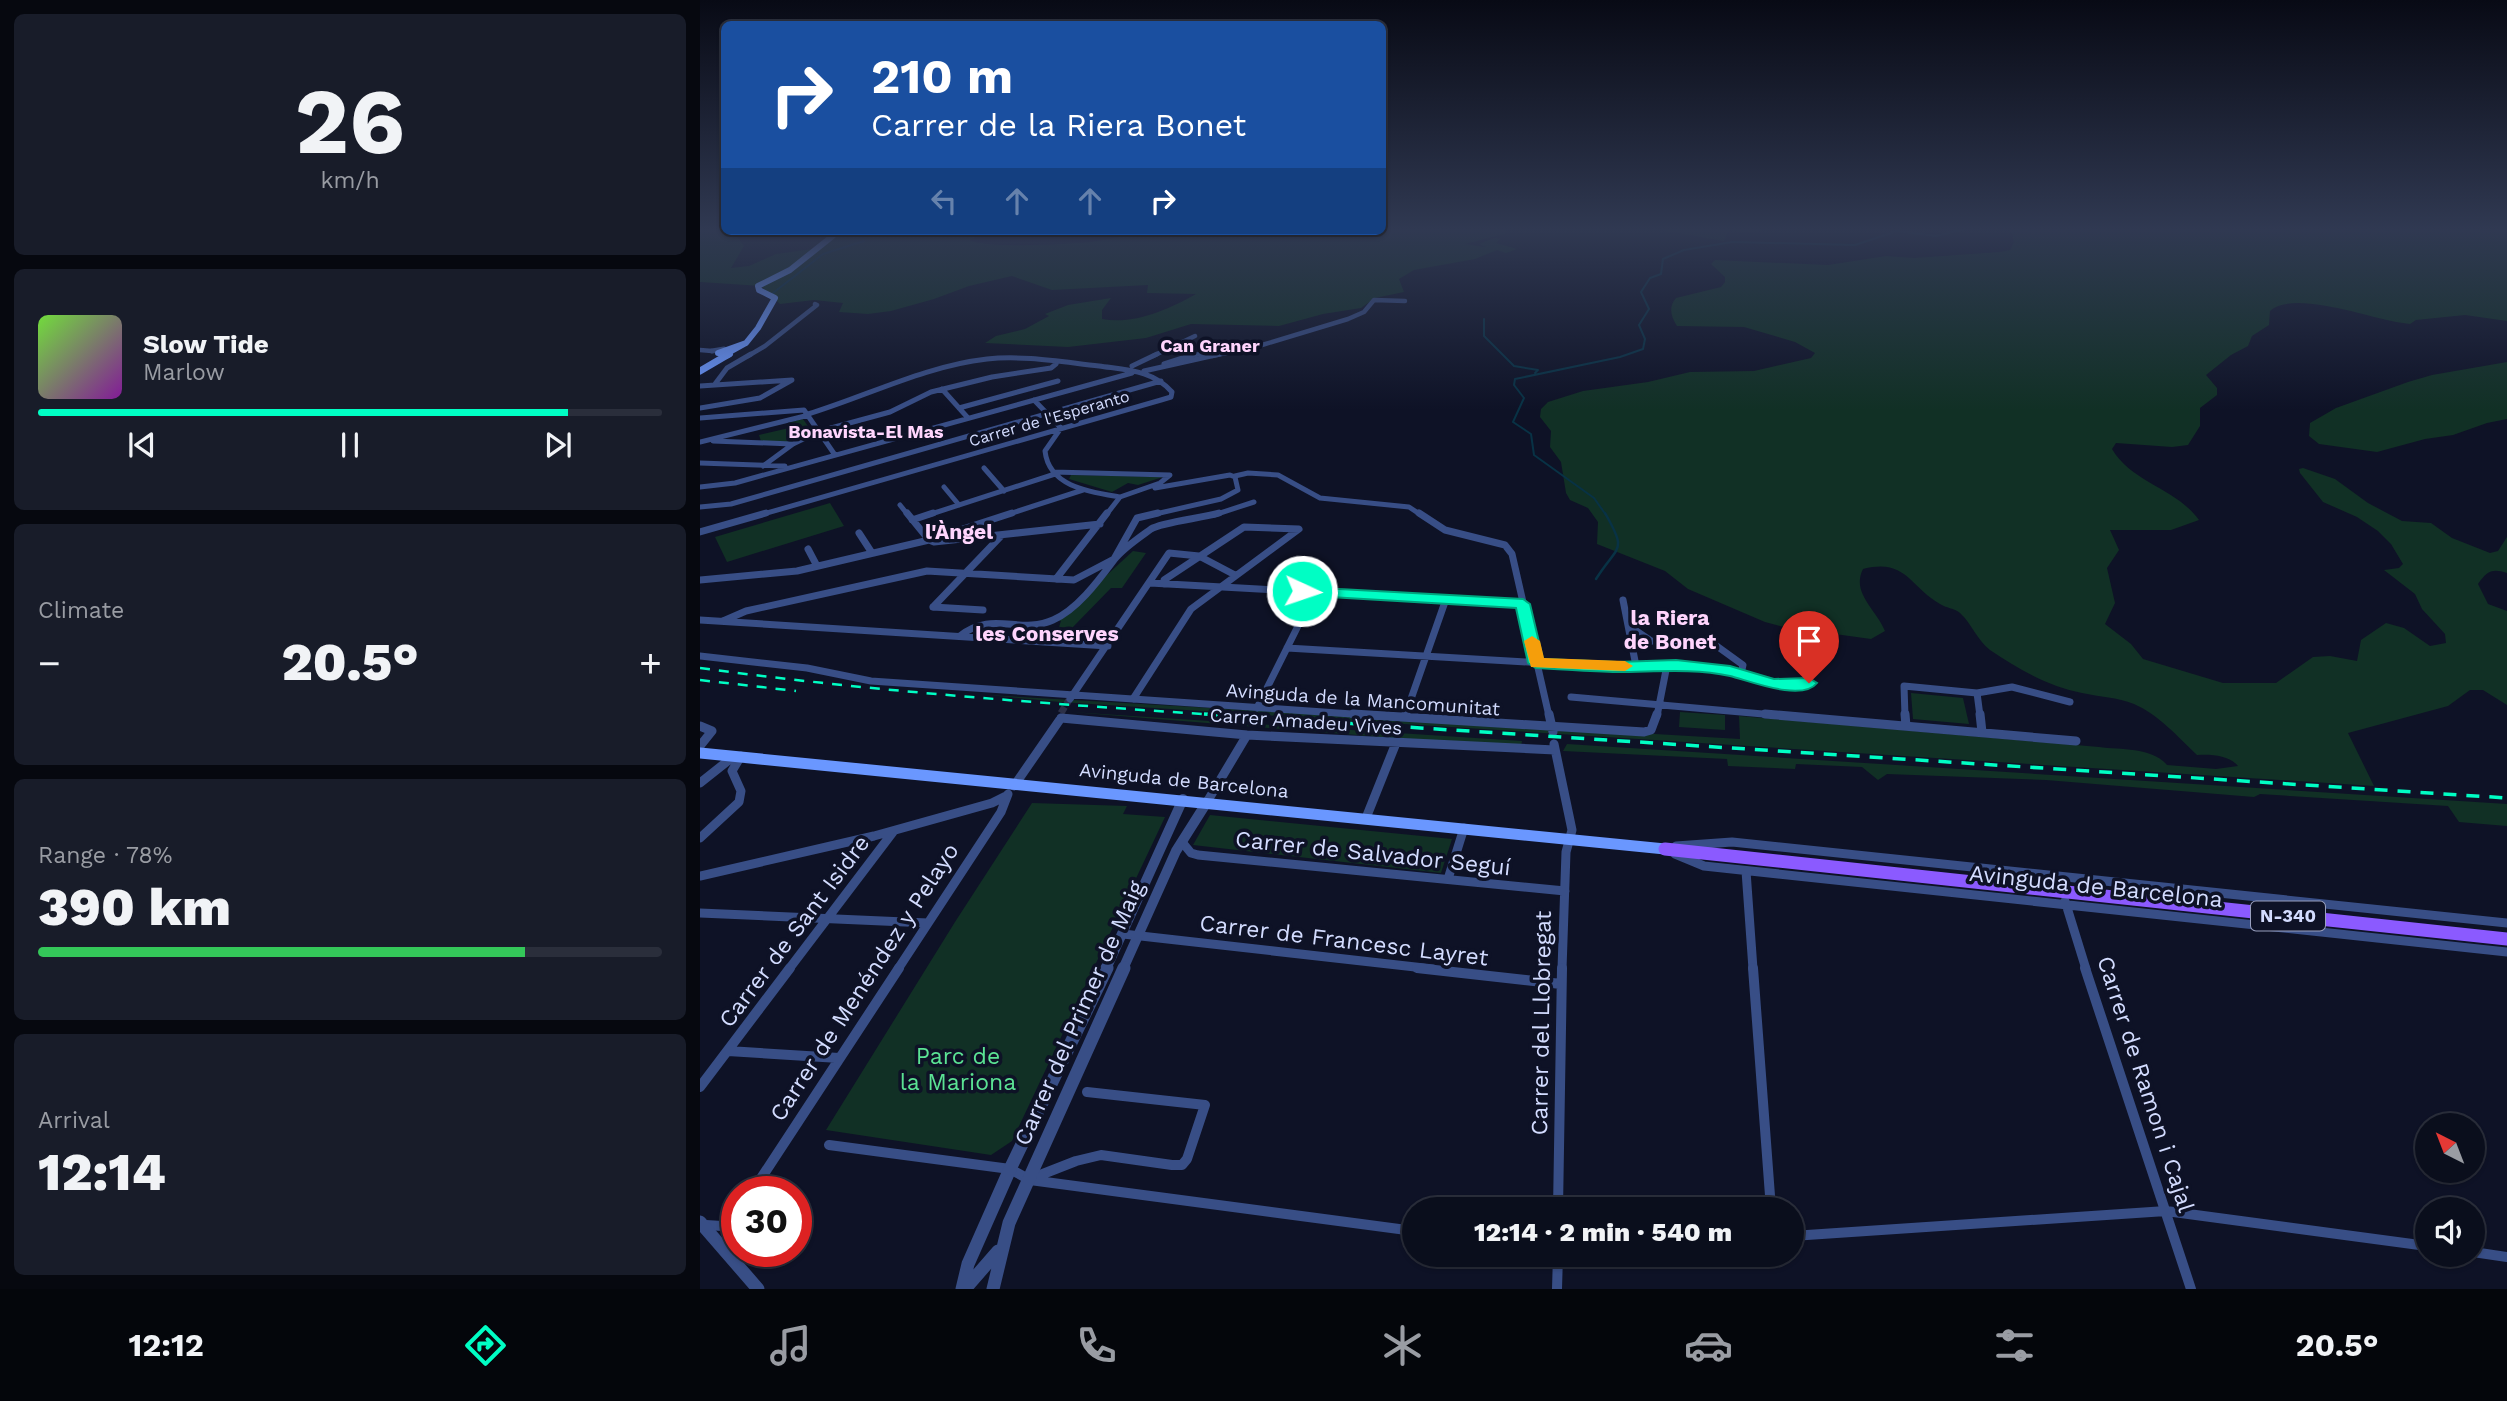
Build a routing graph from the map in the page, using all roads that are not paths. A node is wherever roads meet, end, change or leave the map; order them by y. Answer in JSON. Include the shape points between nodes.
{"nodes":[{"id":1,"x":761,"y":289,"type":"edge"},
{"id":2,"x":1405,"y":301,"type":"dead end"},
{"id":3,"x":815,"y":304,"type":"dead end"},
{"id":4,"x":1195,"y":336,"type":"dead end"},
{"id":5,"x":1251,"y":347,"type":"junction"},
{"id":6,"x":700,"y":350,"type":"edge"},
{"id":7,"x":723,"y":352,"type":"junction"},
{"id":8,"x":1052,"y":365,"type":"junction"},
{"id":9,"x":1132,"y":366,"type":"junction"},
{"id":10,"x":1108,"y":368,"type":"junction"},
{"id":11,"x":1115,"y":368,"type":"junction"},
{"id":12,"x":700,"y":371,"type":"edge"},
{"id":13,"x":1152,"y":372,"type":"junction"},
{"id":14,"x":1138,"y":373,"type":"junction"},
{"id":15,"x":1120,"y":376,"type":"junction"},
{"id":16,"x":1058,"y":381,"type":"dead end"},
{"id":17,"x":1161,"y":381,"type":"junction"},
{"id":18,"x":715,"y":384,"type":"junction"},
{"id":19,"x":700,"y":386,"type":"edge"},
{"id":20,"x":942,"y":389,"type":"junction"},
{"id":21,"x":1034,"y":400,"type":"junction"},
{"id":22,"x":700,"y":406,"type":"edge"},
{"id":23,"x":959,"y":408,"type":"junction"},
{"id":24,"x":1048,"y":414,"type":"junction"},
{"id":25,"x":809,"y":415,"type":"junction"},
{"id":26,"x":968,"y":418,"type":"junction"},
{"id":27,"x":700,"y":419,"type":"edge"},
{"id":28,"x":1061,"y":428,"type":"junction"},
{"id":29,"x":820,"y":431,"type":"junction"},
{"id":30,"x":1043,"y":433,"type":"junction"},
{"id":31,"x":1053,"y":438,"type":"junction"},
{"id":32,"x":700,"y":441,"type":"edge"},
{"id":33,"x":793,"y":444,"type":"junction"},
{"id":34,"x":835,"y":455,"type":"junction"},
{"id":35,"x":700,"y":463,"type":"edge"},
{"id":36,"x":803,"y":464,"type":"junction"},
{"id":37,"x":764,"y":466,"type":"junction"},
{"id":38,"x":778,"y":467,"type":"junction"},
{"id":39,"x":984,"y":468,"type":"dead end"},
{"id":40,"x":772,"y":473,"type":"junction"},
{"id":41,"x":1054,"y":473,"type":"junction"},
{"id":42,"x":1234,"y":476,"type":"junction"},
{"id":43,"x":700,"y":487,"type":"edge"},
{"id":44,"x":944,"y":487,"type":"dead end"},
{"id":45,"x":1083,"y":490,"type":"junction"},
{"id":46,"x":1131,"y":490,"type":"junction"},
{"id":47,"x":1004,"y":491,"type":"junction"},
{"id":48,"x":1120,"y":497,"type":"junction"},
{"id":49,"x":1254,"y":502,"type":"dead end"},
{"id":50,"x":900,"y":505,"type":"dead end"},
{"id":51,"x":959,"y":505,"type":"junction"},
{"id":52,"x":700,"y":508,"type":"edge"},
{"id":53,"x":912,"y":520,"type":"junction"},
{"id":54,"x":1100,"y":524,"type":"junction"},
{"id":55,"x":700,"y":532,"type":"edge"},
{"id":56,"x":859,"y":533,"type":"dead end"},
{"id":57,"x":1002,"y":536,"type":"junction"},
{"id":58,"x":929,"y":540,"type":"junction"},
{"id":59,"x":808,"y":549,"type":"dead end"},
{"id":60,"x":872,"y":553,"type":"junction"},
{"id":61,"x":1199,"y":556,"type":"junction"},
{"id":62,"x":1114,"y":559,"type":"junction"},
{"id":63,"x":817,"y":566,"type":"junction"},
{"id":64,"x":965,"y":572,"type":"junction"},
{"id":65,"x":1235,"y":575,"type":"junction"},
{"id":66,"x":1056,"y":579,"type":"junction"},
{"id":67,"x":700,"y":580,"type":"edge"},
{"id":68,"x":1150,"y":583,"type":"junction"},
{"id":69,"x":1164,"y":584,"type":"junction"},
{"id":70,"x":1220,"y":586,"type":"junction"},
{"id":71,"x":1315,"y":592,"type":"junction"},
{"id":72,"x":1446,"y":599,"type":"junction"},
{"id":73,"x":1623,"y":600,"type":"dead end"},
{"id":74,"x":1523,"y":604,"type":"junction"},
{"id":75,"x":984,"y":610,"type":"dead end"},
{"id":76,"x":700,"y":620,"type":"edge"},
{"id":77,"x":723,"y":621,"type":"junction"},
{"id":78,"x":1629,"y":626,"type":"junction"},
{"id":79,"x":960,"y":636,"type":"junction"},
{"id":80,"x":1108,"y":646,"type":"junction"},
{"id":81,"x":1287,"y":648,"type":"junction"},
{"id":82,"x":700,"y":656,"type":"edge"},
{"id":83,"x":1426,"y":656,"type":"junction"},
{"id":84,"x":1536,"y":663,"type":"junction"},
{"id":85,"x":1667,"y":665,"type":"junction"},
{"id":86,"x":1636,"y":666,"type":"junction"},
{"id":87,"x":1741,"y":674,"type":"junction"},
{"id":88,"x":1809,"y":683,"type":"dead end"},
{"id":89,"x":1977,"y":693,"type":"junction"},
{"id":90,"x":1571,"y":696,"type":"dead end"},
{"id":91,"x":1071,"y":698,"type":"junction"},
{"id":92,"x":1133,"y":699,"type":"junction"},
{"id":93,"x":2070,"y":702,"type":"dead end"},
{"id":94,"x":1659,"y":705,"type":"junction"},
{"id":95,"x":1257,"y":708,"type":"junction"},
{"id":96,"x":1061,"y":715,"type":"joint"},
{"id":97,"x":1405,"y":717,"type":"junction"},
{"id":98,"x":700,"y":726,"type":"edge"},
{"id":99,"x":1906,"y":726,"type":"junction"},
{"id":100,"x":1551,"y":729,"type":"junction"},
{"id":101,"x":1982,"y":733,"type":"junction"},
{"id":102,"x":1247,"y":735,"type":"junction"},
{"id":103,"x":2076,"y":741,"type":"dead end"},
{"id":104,"x":1396,"y":743,"type":"junction"},
{"id":105,"x":700,"y":746,"type":"edge"},
{"id":106,"x":1555,"y":747,"type":"joint"},
{"id":107,"x":700,"y":753,"type":"edge"},
{"id":108,"x":738,"y":755,"type":"junction"},
{"id":109,"x":700,"y":783,"type":"edge"},
{"id":110,"x":1012,"y":789,"type":"junction"},
{"id":111,"x":1183,"y":799,"type":"junction"},
{"id":112,"x":1207,"y":802,"type":"junction"},
{"id":113,"x":1366,"y":818,"type":"junction"},
{"id":114,"x":1464,"y":828,"type":"junction"},
{"id":115,"x":893,"y":831,"type":"junction"},
{"id":116,"x":700,"y":838,"type":"edge"},
{"id":117,"x":1570,"y":839,"type":"junction"},
{"id":118,"x":1182,"y":842,"type":"junction"},
{"id":119,"x":1748,"y":844,"type":"junction"},
{"id":120,"x":1665,"y":849,"type":"junction"},
{"id":121,"x":1723,"y":863,"type":"junction"},
{"id":122,"x":1746,"y":871,"type":"junction"},
{"id":123,"x":700,"y":876,"type":"edge"},
{"id":124,"x":1448,"y":880,"type":"junction"},
{"id":125,"x":1565,"y":891,"type":"junction"},
{"id":126,"x":2066,"y":899,"type":"junction"},
{"id":127,"x":700,"y":913,"type":"edge"},
{"id":128,"x":829,"y":919,"type":"junction"},
{"id":129,"x":928,"y":923,"type":"junction"},
{"id":130,"x":2507,"y":923,"type":"edge"},
{"id":131,"x":1123,"y":934,"type":"junction"},
{"id":132,"x":1138,"y":936,"type":"junction"},
{"id":133,"x":2507,"y":939,"type":"edge"},
{"id":134,"x":2507,"y":951,"type":"edge"},
{"id":135,"x":1561,"y":984,"type":"junction"},
{"id":136,"x":727,"y":1051,"type":"junction"},
{"id":137,"x":839,"y":1058,"type":"junction"},
{"id":138,"x":700,"y":1087,"type":"edge"},
{"id":139,"x":1087,"y":1092,"type":"dead end"},
{"id":140,"x":829,"y":1145,"type":"dead end"},
{"id":141,"x":1010,"y":1169,"type":"junction"},
{"id":142,"x":762,"y":1176,"type":"edge"},
{"id":143,"x":1030,"y":1180,"type":"junction"},
{"id":144,"x":1558,"y":1197,"type":"edge"},
{"id":145,"x":1770,"y":1197,"type":"edge"},
{"id":146,"x":2166,"y":1211,"type":"junction"},
{"id":147,"x":701,"y":1223,"type":"edge"},
{"id":148,"x":721,"y":1226,"type":"edge"},
{"id":149,"x":1402,"y":1229,"type":"edge"},
{"id":150,"x":1804,"y":1235,"type":"edge"},
{"id":151,"x":2415,"y":1244,"type":"edge"},
{"id":152,"x":1001,"y":1247,"type":"junction"},
{"id":153,"x":2485,"y":1254,"type":"edge"},
{"id":154,"x":2507,"y":1257,"type":"edge"},
{"id":155,"x":1558,"y":1267,"type":"edge"},
{"id":156,"x":758,"y":1289,"type":"edge"},
{"id":157,"x":963,"y":1289,"type":"edge"},
{"id":158,"x":993,"y":1289,"type":"edge"},
{"id":159,"x":1557,"y":1289,"type":"edge"},
{"id":160,"x":2192,"y":1289,"type":"edge"}],
"edges":[{"from":1,"to":7,"type":"main road","via":[[775,298],[748,342]]},
{"from":2,"to":5,"type":"street","via":[[1374,300],[1355,316]]},
{"from":3,"to":18,"type":"street","via":[[788,330],[727,368]]},
{"from":4,"to":9,"type":"street"},
{"from":5,"to":9,"type":"street","via":[[1196,354],[1140,369]]},
{"from":5,"to":13,"type":"street"},
{"from":6,"to":7,"type":"street"},
{"from":7,"to":12,"type":"main road"},
{"from":8,"to":10,"type":"street"},
{"from":8,"to":20,"type":"street"},
{"from":8,"to":25,"type":"street","via":[[975,361],[927,372]]},
{"from":9,"to":11,"type":"street"},
{"from":10,"to":11,"type":"street"},
{"from":10,"to":15,"type":"street"},
{"from":11,"to":14,"type":"street"},
{"from":13,"to":14,"type":"street","name":"Carrer de l'Esperanto"},
{"from":13,"to":17,"type":"street","name":"Carrer de l'Esperanto"},
{"from":14,"to":15,"type":"street"},
{"from":15,"to":21,"type":"street"},
{"from":16,"to":23,"type":"street"},
{"from":17,"to":24,"type":"street"},
{"from":17,"to":28,"type":"street","name":"Carrer de l'Esperanto","via":[[1171,389],[1171,397]]},
{"from":18,"to":19,"type":"street"},
{"from":18,"to":22,"type":"street","via":[[792,380],[756,400]]},
{"from":20,"to":23,"type":"street"},
{"from":20,"to":29,"type":"street","via":[[890,412]]},
{"from":21,"to":24,"type":"street"},
{"from":21,"to":26,"type":"street"},
{"from":23,"to":26,"type":"street"},
{"from":24,"to":28,"type":"street"},
{"from":24,"to":52,"type":"street","via":[[732,503]]},
{"from":25,"to":27,"type":"street","via":[[787,409]]},
{"from":25,"to":29,"type":"street"},
{"from":25,"to":32,"type":"street"},
{"from":26,"to":34,"type":"street"},
{"from":28,"to":30,"type":"street","name":"Carrer de l'Esperanto"},
{"from":28,"to":31,"type":"street"},
{"from":29,"to":33,"type":"street"},
{"from":29,"to":34,"type":"street"},
{"from":30,"to":31,"type":"street"},
{"from":30,"to":55,"type":"street","name":"Carrer de l'Esperanto"},
{"from":31,"to":41,"type":"street","via":[[1045,455]]},
{"from":32,"to":33,"type":"street"},
{"from":33,"to":37,"type":"street"},
{"from":34,"to":36,"type":"street"},
{"from":35,"to":37,"type":"street"},
{"from":36,"to":38,"type":"street"},
{"from":36,"to":40,"type":"street"},
{"from":37,"to":38,"type":"street"},
{"from":38,"to":40,"type":"street"},
{"from":39,"to":47,"type":"street"},
{"from":40,"to":43,"type":"street"},
{"from":41,"to":45,"type":"street"},
{"from":41,"to":46,"type":"street","via":[[1170,475],[1163,482]]},
{"from":41,"to":47,"type":"street"},
{"from":42,"to":46,"type":"street"},
{"from":42,"to":62,"type":"street","via":[[1238,492],[1136,518]]},
{"from":42,"to":74,"type":"street","via":[[1278,475],[1320,498],[1409,507],[1446,530],[1500,542],[1512,554]]},
{"from":44,"to":51,"type":"street"},
{"from":45,"to":48,"type":"street"},
{"from":45,"to":58,"type":"street"},
{"from":46,"to":48,"type":"street"},
{"from":47,"to":51,"type":"street"},
{"from":48,"to":54,"type":"street"},
{"from":49,"to":62,"type":"street","via":[[1198,520],[1154,527]]},
{"from":50,"to":53,"type":"street"},
{"from":51,"to":53,"type":"street"},
{"from":53,"to":58,"type":"street"},
{"from":54,"to":57,"type":"street"},
{"from":54,"to":66,"type":"street"},
{"from":56,"to":60,"type":"street"},
{"from":57,"to":58,"type":"street"},
{"from":57,"to":64,"type":"street"},
{"from":58,"to":60,"type":"street"},
{"from":59,"to":63,"type":"street"},
{"from":60,"to":63,"type":"street"},
{"from":61,"to":65,"type":"street"},
{"from":61,"to":65,"type":"street","via":[[1244,527],[1298,528]]},
{"from":61,"to":68,"type":"street","via":[[1170,553]]},
{"from":61,"to":69,"type":"street"},
{"from":62,"to":66,"type":"street","via":[[1078,579]]},
{"from":62,"to":79,"type":"street","via":[[1055,620],[985,622]]},
{"from":63,"to":67,"type":"street"},
{"from":64,"to":66,"type":"street"},
{"from":64,"to":75,"type":"street","via":[[933,607]]},
{"from":64,"to":77,"type":"street","via":[[927,571],[746,611]]},
{"from":65,"to":70,"type":"street"},
{"from":68,"to":69,"type":"street"},
{"from":68,"to":80,"type":"street"},
{"from":69,"to":70,"type":"street"},
{"from":70,"to":71,"type":"street"},
{"from":70,"to":92,"type":"street","via":[[1191,609]]},
{"from":71,"to":72,"type":"street"},
{"from":71,"to":81,"type":"street"},
{"from":72,"to":74,"type":"street"},
{"from":72,"to":83,"type":"street"},
{"from":73,"to":78,"type":"street"},
{"from":74,"to":84,"type":"street"},
{"from":76,"to":77,"type":"street"},
{"from":77,"to":79,"type":"street"},
{"from":78,"to":86,"type":"street"},
{"from":78,"to":87,"type":"street","via":[[1651,640],[1714,644],[1743,665]]},
{"from":79,"to":80,"type":"street"},
{"from":80,"to":91,"type":"street"},
{"from":81,"to":83,"type":"street"},
{"from":81,"to":95,"type":"street"},
{"from":82,"to":91,"type":"street","name":"Avinguda de la Mancomunitat","via":[[861,680]]},
{"from":83,"to":84,"type":"street"},
{"from":83,"to":97,"type":"street"},
{"from":84,"to":86,"type":"street"},
{"from":84,"to":100,"type":"street"},
{"from":85,"to":86,"type":"street"},
{"from":85,"to":87,"type":"street"},
{"from":85,"to":94,"type":"street"},
{"from":87,"to":88,"type":"street","via":[[1774,684]]},
{"from":89,"to":93,"type":"street","via":[[2003,687]]},
{"from":89,"to":99,"type":"street","via":[[1904,686]]},
{"from":89,"to":101,"type":"street"},
{"from":90,"to":94,"type":"street"},
{"from":91,"to":92,"type":"street","name":"Avinguda de la Mancomunitat"},
{"from":92,"to":95,"type":"street","name":"Avinguda de la Mancomunitat"},
{"from":94,"to":99,"type":"street"},
{"from":94,"to":100,"type":"street","name":"Avinguda de la Mancomunitat","via":[[1655,724],[1644,732]]},
{"from":95,"to":97,"type":"street","name":"Avinguda de la Mancomunitat"},
{"from":96,"to":102,"type":"street","name":"Carrer Amadeu Vives"},
{"from":96,"to":110,"type":"street","name":"Carrer de Menéndez y Pelayo"},
{"from":97,"to":100,"type":"street","name":"Avinguda de la Mancomunitat"},
{"from":98,"to":105,"type":"street","via":[[712,731]]},
{"from":99,"to":101,"type":"street"},
{"from":101,"to":103,"type":"street"},
{"from":102,"to":104,"type":"street","name":"Carrer Amadeu Vives"},
{"from":102,"to":112,"type":"street"},
{"from":104,"to":106,"type":"street","name":"Carrer Amadeu Vives"},
{"from":104,"to":113,"type":"street"},
{"from":106,"to":117,"type":"street","name":"Carrer del Llobregat","via":[[1572,823]]},
{"from":107,"to":108,"type":"main road","name":"Avinguda de Barcelona","number":"N-340"},
{"from":108,"to":109,"type":"street"},
{"from":108,"to":110,"type":"main road","name":"Avinguda de Barcelona","number":"N-340"},
{"from":108,"to":116,"type":"street","via":[[732,771],[741,791],[739,802]]},
{"from":110,"to":111,"type":"main road","name":"Avinguda de Barcelona","number":"N-340"},
{"from":110,"to":115,"type":"street","via":[[992,803]]},
{"from":110,"to":129,"type":"street","name":"Carrer de Menéndez y Pelayo"},
{"from":111,"to":112,"type":"main road","name":"Avinguda de Barcelona","number":"N-340"},
{"from":111,"to":131,"type":"street","name":"Carrer del Primer de Maig"},
{"from":112,"to":113,"type":"main road","name":"Avinguda de Barcelona","number":"N-340"},
{"from":112,"to":118,"type":"street","name":"Carrer del Primer de Maig"},
{"from":113,"to":114,"type":"main road","name":"Avinguda de Barcelona","number":"N-340"},
{"from":114,"to":117,"type":"main road","name":"Avinguda de Barcelona","number":"N-340"},
{"from":114,"to":124,"type":"street"},
{"from":115,"to":123,"type":"street"},
{"from":115,"to":128,"type":"street","name":"Carrer de Sant Isidre"},
{"from":117,"to":120,"type":"main road","name":"Avinguda de Barcelona","number":"N-340"},
{"from":117,"to":125,"type":"street","name":"Carrer del Llobregat"},
{"from":118,"to":124,"type":"street","name":"Carrer de Salvador Seguí","via":[[1198,855]]},
{"from":118,"to":132,"type":"street","name":"Carrer del Primer de Maig"},
{"from":119,"to":120,"type":"street","name":"Avinguda de Barcelona","via":[[1686,844]]},
{"from":119,"to":121,"type":"street","via":[[1726,847]]},
{"from":119,"to":130,"type":"street","name":"Avinguda de Barcelona"},
{"from":120,"to":121,"type":"main road","name":"Avinguda de Barcelona","number":"N-340"},
{"from":121,"to":122,"type":"street","name":"Avinguda de Barcelona"},
{"from":121,"to":126,"type":"main road","name":"Avinguda de Barcelona","number":"N-340"},
{"from":122,"to":126,"type":"street","name":"Avinguda de Barcelona"},
{"from":122,"to":145,"type":"street"},
{"from":124,"to":125,"type":"street","name":"Carrer de Salvador Seguí"},
{"from":125,"to":135,"type":"street","name":"Carrer del Llobregat"},
{"from":126,"to":133,"type":"main road","name":"Avinguda de Barcelona","number":"N-340"},
{"from":126,"to":134,"type":"street","name":"Avinguda de Barcelona"},
{"from":126,"to":146,"type":"street","name":"Carrer de Ramon i Cajal"},
{"from":127,"to":128,"type":"street"},
{"from":128,"to":129,"type":"street"},
{"from":128,"to":136,"type":"street","name":"Carrer de Sant Isidre"},
{"from":129,"to":137,"type":"street","name":"Carrer de Menéndez y Pelayo"},
{"from":131,"to":132,"type":"street","name":"Carrer de Francesc Layret"},
{"from":131,"to":141,"type":"street","name":"Carrer del Primer de Maig"},
{"from":132,"to":135,"type":"street","name":"Carrer de Francesc Layret"},
{"from":132,"to":143,"type":"street","name":"Carrer del Primer de Maig"},
{"from":135,"to":144,"type":"street","name":"Carrer del Llobregat"},
{"from":136,"to":137,"type":"street"},
{"from":136,"to":138,"type":"street","name":"Carrer de Sant Isidre"},
{"from":137,"to":142,"type":"street","name":"Carrer de Menéndez y Pelayo"},
{"from":139,"to":143,"type":"street","via":[[1205,1105],[1187,1159],[1182,1165],[1172,1165],[1101,1156]]},
{"from":140,"to":141,"type":"street"},
{"from":141,"to":143,"type":"street"},
{"from":141,"to":157,"type":"street","name":"Carrer del Primer de Maig","via":[[968,1265]]},
{"from":143,"to":149,"type":"street"},
{"from":143,"to":152,"type":"street","name":"Carrer del Primer de Maig"},
{"from":146,"to":150,"type":"street"},
{"from":146,"to":151,"type":"street"},
{"from":146,"to":160,"type":"street","name":"Carrer de Ramon i Cajal"},
{"from":147,"to":148,"type":"street"},
{"from":147,"to":156,"type":"street"},
{"from":152,"to":157,"type":"street","name":"Carrer del Primer de Maig"},
{"from":152,"to":158,"type":"street","name":"Carrer del Primer de Maig"},
{"from":153,"to":154,"type":"street"},
{"from":155,"to":159,"type":"street"}]}
